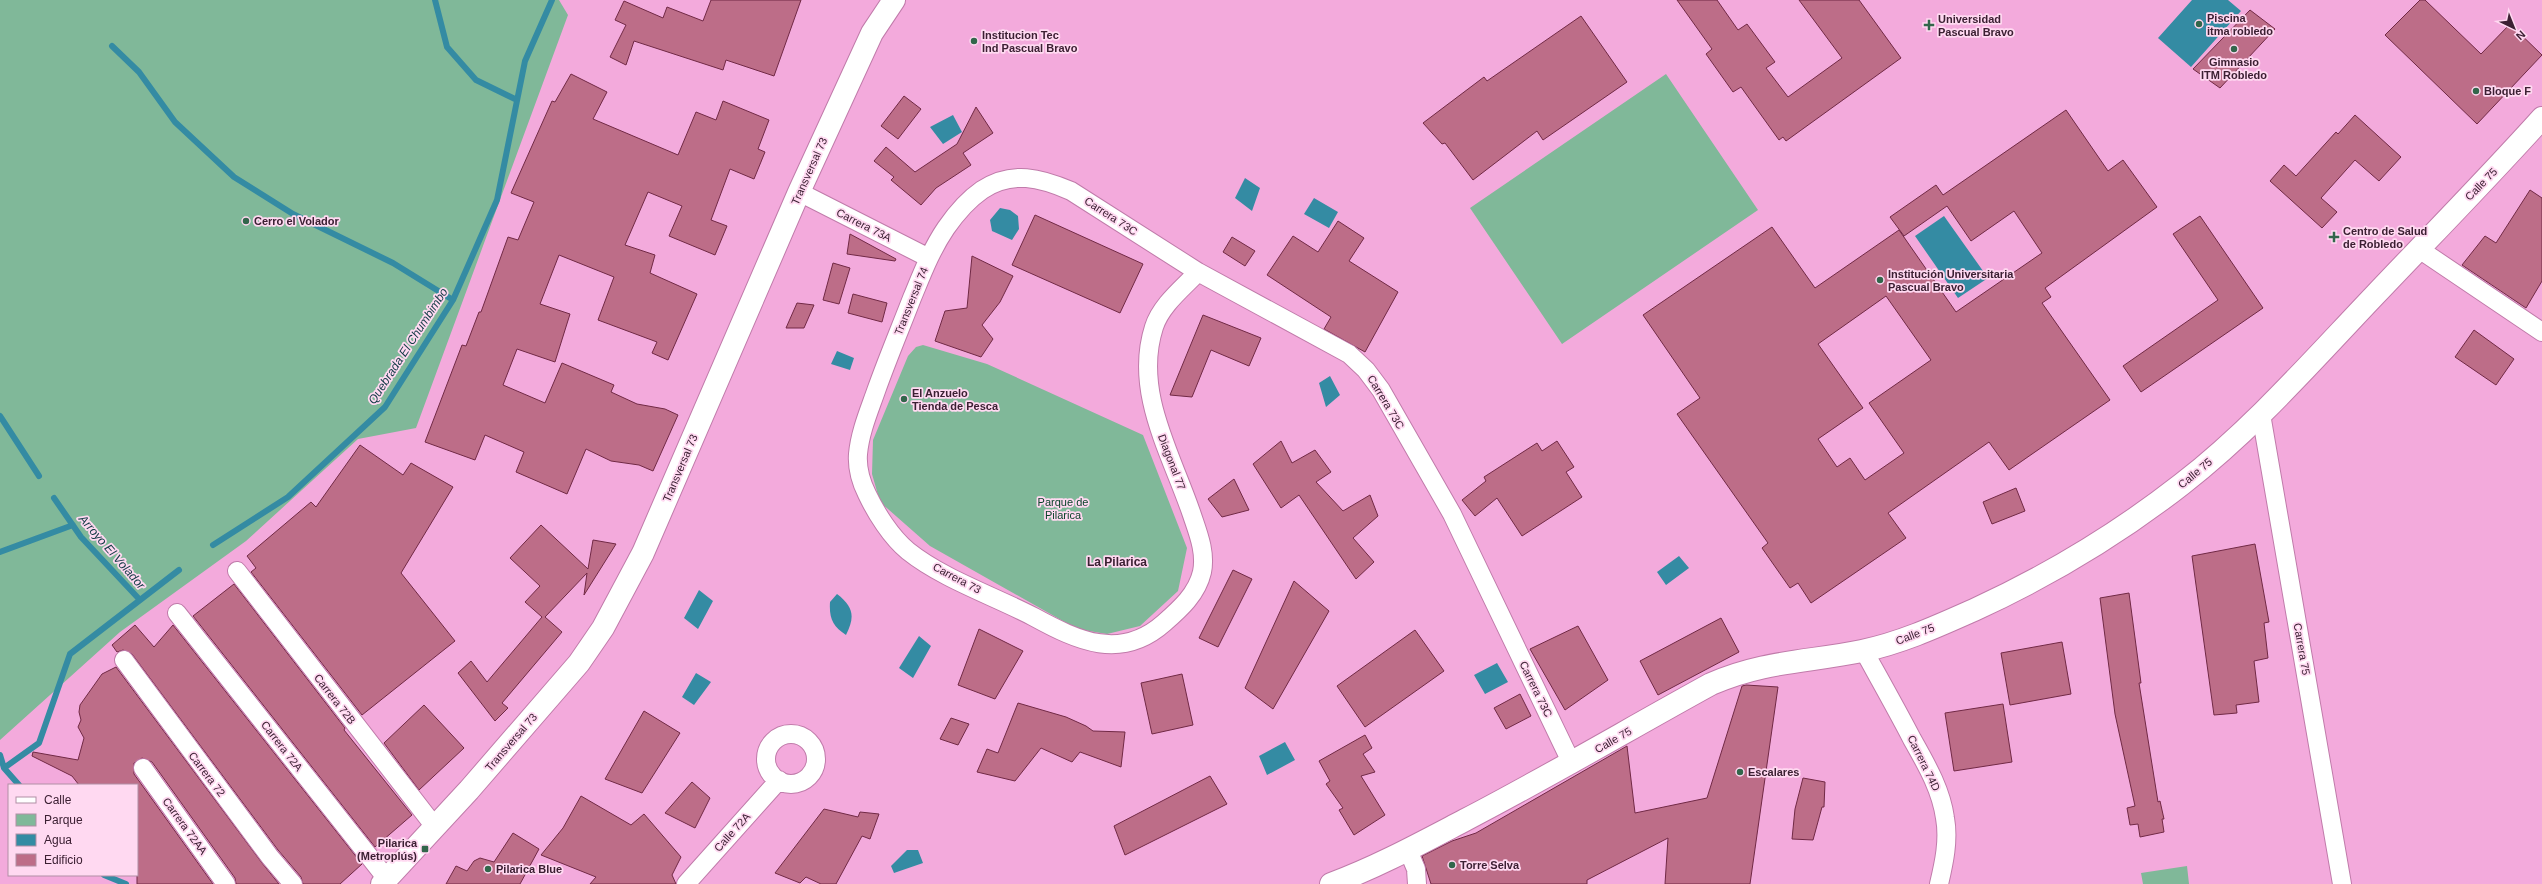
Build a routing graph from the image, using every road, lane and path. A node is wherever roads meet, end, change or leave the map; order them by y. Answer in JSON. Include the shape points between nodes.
{"nodes":[{"id":1,"x":894,"y":0,"type":"edge"},
{"id":2,"x":2542,"y":118,"type":"edge"},
{"id":3,"x":981,"y":191,"type":"joint"},
{"id":4,"x":799,"y":192,"type":"junction"},
{"id":5,"x":2419,"y":249,"type":"junction"},
{"id":6,"x":929,"y":258,"type":"junction"},
{"id":7,"x":1198,"y":272,"type":"junction"},
{"id":8,"x":2542,"y":332,"type":"edge"},
{"id":9,"x":2261,"y":414,"type":"junction"},
{"id":10,"x":864,"y":425,"type":"joint"},
{"id":11,"x":237,"y":571,"type":"dead end"},
{"id":12,"x":177,"y":613,"type":"dead end"},
{"id":13,"x":1140,"y":640,"type":"joint"},
{"id":14,"x":1864,"y":651,"type":"junction"},
{"id":15,"x":124,"y":660,"type":"dead end"},
{"id":16,"x":1572,"y":764,"type":"junction"},
{"id":17,"x":143,"y":768,"type":"dead end"},
{"id":18,"x":779,"y":780,"type":"dead end"},
{"id":19,"x":435,"y":827,"type":"junction"},
{"id":20,"x":1408,"y":850,"type":"junction"},
{"id":21,"x":384,"y":882,"type":"edge"},
{"id":22,"x":226,"y":884,"type":"edge"},
{"id":23,"x":293,"y":884,"type":"edge"},
{"id":24,"x":686,"y":884,"type":"edge"},
{"id":25,"x":1331,"y":884,"type":"edge"},
{"id":26,"x":1417,"y":884,"type":"edge"},
{"id":27,"x":1939,"y":884,"type":"edge"},
{"id":28,"x":2342,"y":884,"type":"edge"}],
"edges":[{"from":1,"to":4,"type":"street","name":"Transversal 73","via":[[872,33]]},
{"from":2,"to":5,"type":"street","name":"Calle 75"},
{"from":3,"to":6,"type":"street","name":"Transversal 74","via":[[946,228]]},
{"from":3,"to":7,"type":"street","name":"Carrera 73C","via":[[1014,177],[1032,177],[1052,183],[1071,191]]},
{"from":4,"to":6,"type":"street","name":"Carrera 73A"},
{"from":4,"to":19,"type":"street","name":"Transversal 73","via":[[643,553],[603,628],[579,663]]},
{"from":5,"to":8,"type":"street"},
{"from":5,"to":9,"type":"street","name":"Calle 75"},
{"from":6,"to":10,"type":"street","name":"Transversal 74"},
{"from":7,"to":13,"type":"street","name":"Diagonal 77","via":[[1162,311],[1154,327],[1149,381],[1156,421],[1201,543],[1203,569],[1194,592],[1184,604],[1160,627]]},
{"from":7,"to":16,"type":"street","name":"Carrera 73C","via":[[1326,340],[1349,354],[1366,370],[1381,390],[1452,514]]},
{"from":9,"to":14,"type":"street","name":"Calle 75","via":[[2183,484],[2115,533],[2077,556],[1974,610],[1921,632]]},
{"from":9,"to":28,"type":"street","name":"Carrera 75"},
{"from":10,"to":13,"type":"street","name":"Carrera 73","via":[[858,452],[861,479],[878,514],[907,551],[952,578],[1097,645],[1124,644]]},
{"from":11,"to":19,"type":"street","name":"Carrera 72B"},
{"from":12,"to":21,"type":"street","name":"Carrera 72A"},
{"from":14,"to":16,"type":"street","name":"Calle 75","via":[[1766,665],[1734,674],[1663,710]]},
{"from":14,"to":27,"type":"street","name":"Carrera 74D","via":[[1941,798],[1946,819],[1946,835],[1945,860]]},
{"from":15,"to":23,"type":"street","name":"Carrera 72","via":[[265,851]]},
{"from":16,"to":20,"type":"street","name":"Calle 75"},
{"from":17,"to":22,"type":"street","name":"Carrera 72AA"},
{"from":18,"to":24,"type":"street","name":"Calle 72A"},
{"from":19,"to":21,"type":"street","name":"Transversal 73"},
{"from":20,"to":25,"type":"street","name":"Calle 75"},
{"from":20,"to":26,"type":"street","via":[[1416,869]]}]}
